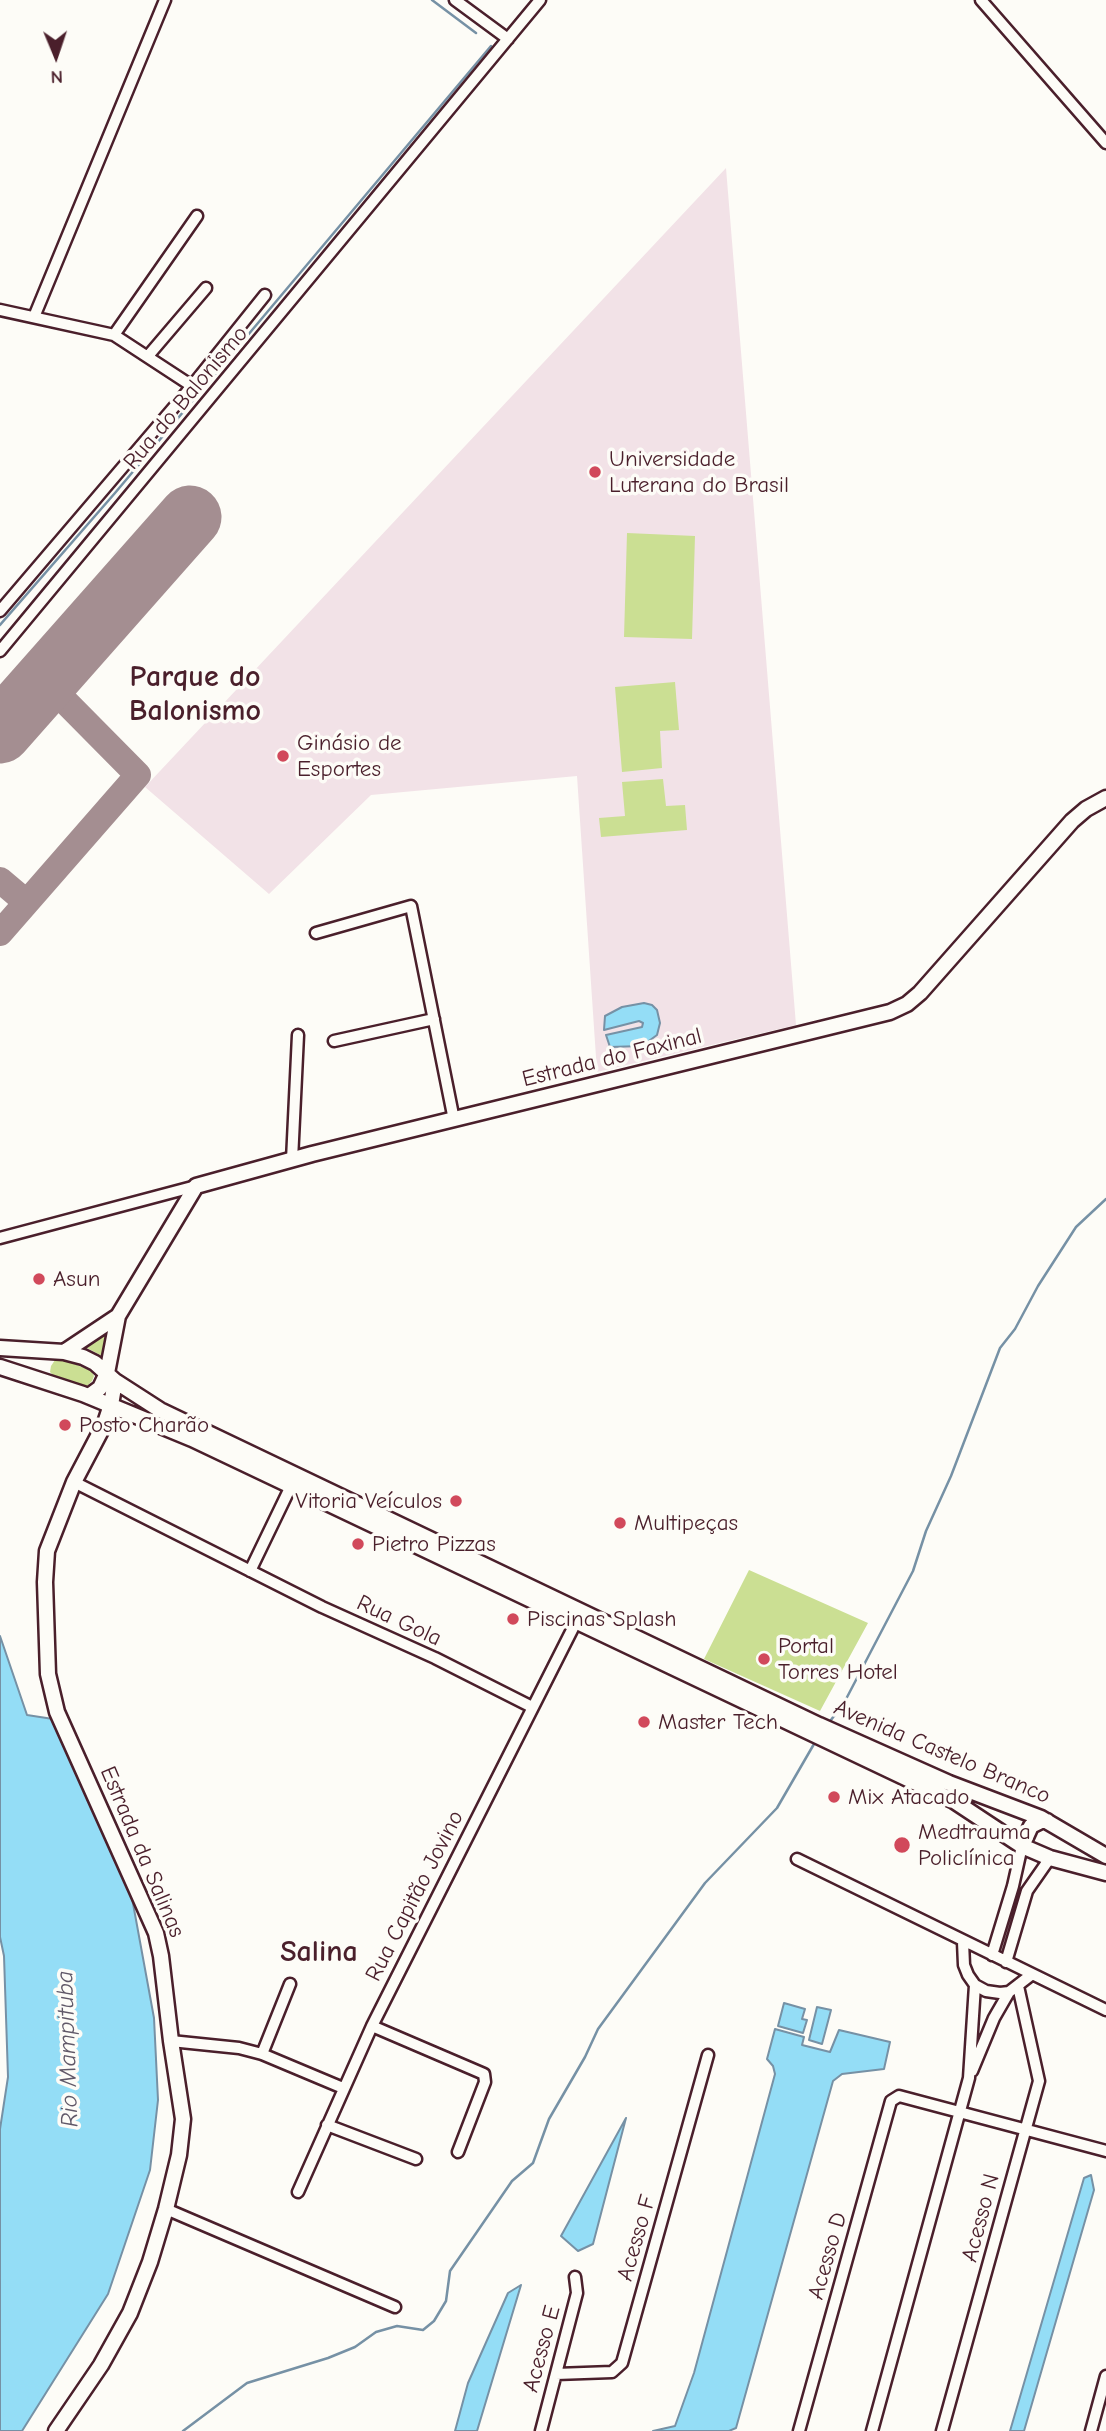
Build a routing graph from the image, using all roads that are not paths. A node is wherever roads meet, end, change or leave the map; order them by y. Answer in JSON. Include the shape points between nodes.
{"nodes":[{"id":1,"x":165,"y":0,"type":"edge"},
{"id":2,"x":455,"y":0,"type":"edge"},
{"id":3,"x":540,"y":0,"type":"edge"},
{"id":4,"x":981,"y":0,"type":"edge"},
{"id":5,"x":508,"y":39,"type":"junction"},
{"id":6,"x":1106,"y":143,"type":"edge"},
{"id":7,"x":197,"y":216,"type":"dead end"},
{"id":8,"x":206,"y":288,"type":"dead end"},
{"id":9,"x":265,"y":295,"type":"dead end"},
{"id":10,"x":0,"y":310,"type":"edge"},
{"id":11,"x":34,"y":317,"type":"junction"},
{"id":12,"x":114,"y":335,"type":"junction"},
{"id":13,"x":148,"y":356,"type":"junction"},
{"id":14,"x":192,"y":386,"type":"junction"},
{"id":15,"x":0,"y":611,"type":"edge"},
{"id":16,"x":0,"y":651,"type":"edge"},
{"id":17,"x":1106,"y":797,"type":"edge"},
{"id":18,"x":316,"y":933,"type":"dead end"},
{"id":19,"x":434,"y":1019,"type":"junction"},
{"id":20,"x":298,"y":1035,"type":"dead end"},
{"id":21,"x":334,"y":1041,"type":"dead end"},
{"id":22,"x":454,"y":1120,"type":"junction"},
{"id":23,"x":292,"y":1160,"type":"junction"},
{"id":24,"x":196,"y":1185,"type":"junction"},
{"id":25,"x":0,"y":1238,"type":"edge"},
{"id":26,"x":118,"y":1316,"type":"junction"},
{"id":27,"x":0,"y":1348,"type":"edge"},
{"id":28,"x":60,"y":1352,"type":"junction"},
{"id":29,"x":0,"y":1367,"type":"edge"},
{"id":30,"x":111,"y":1377,"type":"junction"},
{"id":31,"x":42,"y":1381,"type":"junction"},
{"id":32,"x":89,"y":1396,"type":"junction"},
{"id":33,"x":111,"y":1405,"type":"junction"},
{"id":34,"x":74,"y":1482,"type":"junction"},
{"id":35,"x":290,"y":1486,"type":"junction"},
{"id":36,"x":250,"y":1571,"type":"junction"},
{"id":37,"x":576,"y":1622,"type":"junction"},
{"id":38,"x":532,"y":1707,"type":"junction"},
{"id":39,"x":1053,"y":1825,"type":"junction"},
{"id":40,"x":1022,"y":1846,"type":"junction"},
{"id":41,"x":1106,"y":1856,"type":"edge"},
{"id":42,"x":1049,"y":1858,"type":"junction"},
{"id":43,"x":797,"y":1859,"type":"dead end"},
{"id":44,"x":1106,"y":1873,"type":"edge"},
{"id":45,"x":1013,"y":1886,"type":"junction"},
{"id":46,"x":1027,"y":1891,"type":"junction"},
{"id":47,"x":963,"y":1942,"type":"junction"},
{"id":48,"x":992,"y":1955,"type":"junction"},
{"id":49,"x":1006,"y":1962,"type":"junction"},
{"id":50,"x":1031,"y":1975,"type":"junction"},
{"id":51,"x":290,"y":1984,"type":"dead end"},
{"id":52,"x":975,"y":1985,"type":"junction"},
{"id":53,"x":1014,"y":1989,"type":"junction"},
{"id":54,"x":1106,"y":2010,"type":"edge"},
{"id":55,"x":372,"y":2026,"type":"junction"},
{"id":56,"x":171,"y":2041,"type":"junction"},
{"id":57,"x":262,"y":2054,"type":"junction"},
{"id":58,"x":708,"y":2055,"type":"dead end"},
{"id":59,"x":969,"y":2078,"type":"junction"},
{"id":60,"x":343,"y":2088,"type":"junction"},
{"id":61,"x":961,"y":2111,"type":"junction"},
{"id":62,"x":327,"y":2125,"type":"junction"},
{"id":63,"x":1025,"y":2129,"type":"junction"},
{"id":64,"x":1106,"y":2151,"type":"edge"},
{"id":65,"x":458,"y":2152,"type":"dead end"},
{"id":66,"x":416,"y":2160,"type":"dead end"},
{"id":67,"x":298,"y":2192,"type":"dead end"},
{"id":68,"x":166,"y":2209,"type":"junction"},
{"id":69,"x":575,"y":2277,"type":"dead end"},
{"id":70,"x":395,"y":2307,"type":"dead end"},
{"id":71,"x":556,"y":2374,"type":"junction"},
{"id":72,"x":1106,"y":2376,"type":"edge"},
{"id":73,"x":56,"y":2431,"type":"edge"},
{"id":74,"x":541,"y":2431,"type":"edge"},
{"id":75,"x":799,"y":2431,"type":"edge"},
{"id":76,"x":872,"y":2431,"type":"edge"},
{"id":77,"x":942,"y":2431,"type":"edge"},
{"id":78,"x":1091,"y":2431,"type":"edge"}],
"edges":[{"from":1,"to":11,"type":"street"},
{"from":2,"to":5,"type":"street"},
{"from":3,"to":5,"type":"street","name":"Rua do Balonismo"},
{"from":4,"to":6,"type":"street"},
{"from":5,"to":16,"type":"street","name":"Rua do Balonismo"},
{"from":7,"to":12,"type":"street"},
{"from":8,"to":13,"type":"street"},
{"from":9,"to":14,"type":"street","name":"Rua do Balonismo"},
{"from":10,"to":11,"type":"street"},
{"from":11,"to":12,"type":"street"},
{"from":12,"to":13,"type":"street"},
{"from":13,"to":14,"type":"street"},
{"from":14,"to":15,"type":"street","name":"Rua do Balonismo"},
{"from":17,"to":22,"type":"main road","name":"Estrada do Faxinal","via":[[1072,821],[907,1004],[890,1012]]},
{"from":18,"to":19,"type":"street","via":[[411,906]]},
{"from":19,"to":21,"type":"street"},
{"from":19,"to":22,"type":"street"},
{"from":20,"to":23,"type":"street"},
{"from":22,"to":23,"type":"main road","name":"Estrada do Faxinal"},
{"from":23,"to":24,"type":"main road","name":"Estrada do Faxinal"},
{"from":24,"to":25,"type":"street"},
{"from":24,"to":26,"type":"main road"},
{"from":26,"to":28,"type":"main road"},
{"from":26,"to":30,"type":"main road","name":"Estrada da Salinas"},
{"from":27,"to":28,"type":"main road","name":"Avenida Castelo Branco"},
{"from":28,"to":30,"type":"main road","name":"Avenida Castelo Branco","via":[[83,1357]]},
{"from":28,"to":31,"type":"main road","via":[[45,1355],[40,1362]]},
{"from":29,"to":31,"type":"main road","name":"Avenida Castelo Branco"},
{"from":30,"to":32,"type":"main road"},
{"from":30,"to":33,"type":"main road","name":"Estrada da Salinas"},
{"from":30,"to":39,"type":"main road","name":"Avenida Castelo Branco","via":[[160,1410],[819,1724]]},
{"from":31,"to":32,"type":"main road","name":"Avenida Castelo Branco"},
{"from":32,"to":33,"type":"main road","name":"Avenida Castelo Branco"},
{"from":33,"to":34,"type":"main road","name":"Estrada da Salinas"},
{"from":33,"to":35,"type":"main road","name":"Avenida Castelo Branco"},
{"from":34,"to":36,"type":"street","name":"Rua Gola"},
{"from":34,"to":56,"type":"main road","name":"Estrada da Salinas","via":[[47,1551],[48,1674],[57,1712],[156,1933]]},
{"from":35,"to":36,"type":"street"},
{"from":35,"to":37,"type":"main road","name":"Avenida Castelo Branco"},
{"from":36,"to":38,"type":"street","name":"Rua Gola"},
{"from":37,"to":38,"type":"street","name":"Rua Capitão Jovino"},
{"from":37,"to":40,"type":"main road","name":"Avenida Castelo Branco","via":[[954,1801]]},
{"from":38,"to":55,"type":"street","name":"Rua Capitão Jovino"},
{"from":39,"to":40,"type":"main road","via":[[1041,1821],[1031,1826]]},
{"from":39,"to":41,"type":"main road","name":"Avenida Castelo Branco"},
{"from":39,"to":42,"type":"main road","via":[[1060,1844]]},
{"from":40,"to":42,"type":"main road","name":"Avenida Castelo Branco"},
{"from":40,"to":45,"type":"street"},
{"from":42,"to":44,"type":"main road","name":"Avenida Castelo Branco"},
{"from":42,"to":46,"type":"street"},
{"from":43,"to":47,"type":"street"},
{"from":45,"to":46,"type":"street"},
{"from":45,"to":48,"type":"street"},
{"from":46,"to":49,"type":"street"},
{"from":47,"to":48,"type":"street"},
{"from":47,"to":52,"type":"street","via":[[964,1965]]},
{"from":48,"to":49,"type":"street"},
{"from":49,"to":50,"type":"street"},
{"from":50,"to":53,"type":"street"},
{"from":50,"to":54,"type":"street"},
{"from":51,"to":57,"type":"street"},
{"from":52,"to":53,"type":"street","via":[[1000,1993]]},
{"from":52,"to":59,"type":"street"},
{"from":53,"to":59,"type":"street","via":[[994,2018]]},
{"from":53,"to":63,"type":"street","name":"Acesso N","via":[[1039,2081]]},
{"from":55,"to":60,"type":"street","name":"Rua Capitão Jovino"},
{"from":55,"to":65,"type":"street","via":[[484,2074]]},
{"from":56,"to":57,"type":"street"},
{"from":56,"to":68,"type":"main road","name":"Estrada da Salinas","via":[[183,2119]]},
{"from":57,"to":60,"type":"street"},
{"from":58,"to":71,"type":"street","name":"Acesso F","via":[[622,2363],[612,2372]]},
{"from":59,"to":61,"type":"street"},
{"from":60,"to":62,"type":"street","name":"Rua Capitão Jovino"},
{"from":61,"to":63,"type":"street"},
{"from":61,"to":75,"type":"street","name":"Acesso D","via":[[899,2096],[891,2101]]},
{"from":61,"to":76,"type":"street"},
{"from":62,"to":66,"type":"street"},
{"from":62,"to":67,"type":"street","name":"Rua Capitão Jovino"},
{"from":63,"to":64,"type":"street"},
{"from":63,"to":77,"type":"street","name":"Acesso N"},
{"from":68,"to":70,"type":"street"},
{"from":68,"to":73,"type":"main road","name":"Estrada da Salinas","via":[[130,2313]]},
{"from":69,"to":71,"type":"street","name":"Acesso E","via":[[577,2293]]},
{"from":71,"to":74,"type":"street","name":"Acesso E"},
{"from":72,"to":78,"type":"street"}]}
